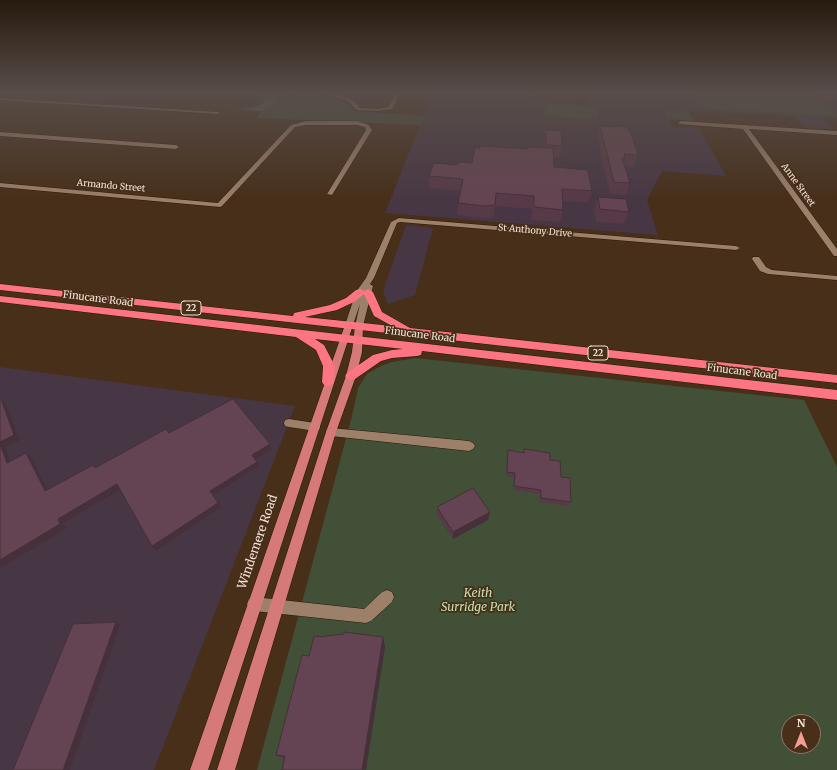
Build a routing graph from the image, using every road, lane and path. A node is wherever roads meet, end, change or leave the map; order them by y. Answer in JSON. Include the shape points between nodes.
{"nodes":[{"id":1,"x":290,"y":129,"type":"edge"},
{"id":2,"x":368,"y":129,"type":"edge"},
{"id":3,"x":746,"y":129,"type":"edge"},
{"id":4,"x":781,"y":129,"type":"edge"},
{"id":5,"x":837,"y":132,"type":"edge"},
{"id":6,"x":0,"y":134,"type":"edge"},
{"id":7,"x":176,"y":147,"type":"dead end"},
{"id":8,"x":0,"y":186,"type":"edge"},
{"id":9,"x":330,"y":194,"type":"dead end"},
{"id":10,"x":736,"y":248,"type":"dead end"},
{"id":11,"x":837,"y":254,"type":"edge"},
{"id":12,"x":756,"y":259,"type":"dead end"},
{"id":13,"x":837,"y":278,"type":"edge"},
{"id":14,"x":0,"y":287,"type":"edge"},
{"id":15,"x":364,"y":292,"type":"junction"},
{"id":16,"x":0,"y":299,"type":"edge"},
{"id":17,"x":280,"y":317,"type":"junction"},
{"id":18,"x":354,"y":326,"type":"junction"},
{"id":19,"x":410,"y":332,"type":"junction"},
{"id":20,"x":300,"y":334,"type":"junction"},
{"id":21,"x":344,"y":338,"type":"junction"},
{"id":22,"x":358,"y":340,"type":"junction"},
{"id":23,"x":438,"y":350,"type":"junction"},
{"id":24,"x":351,"y":376,"type":"junction"},
{"id":25,"x":837,"y":379,"type":"edge"},
{"id":26,"x":328,"y":382,"type":"junction"},
{"id":27,"x":837,"y":395,"type":"edge"},
{"id":28,"x":289,"y":423,"type":"dead end"},
{"id":29,"x":315,"y":427,"type":"junction"},
{"id":30,"x":332,"y":432,"type":"junction"},
{"id":31,"x":469,"y":446,"type":"dead end"},
{"id":32,"x":388,"y":597,"type":"dead end"},
{"id":33,"x":254,"y":604,"type":"junction"},
{"id":34,"x":278,"y":606,"type":"junction"},
{"id":35,"x":199,"y":770,"type":"edge"},
{"id":36,"x":226,"y":770,"type":"edge"}],
"edges":[{"from":1,"to":8,"type":"street","name":"Armando Street","via":[[220,205]]},
{"from":2,"to":9,"type":"street","name":"Armando Street"},
{"from":3,"to":11,"type":"street","name":"Anne Street"},
{"from":4,"to":5,"type":"street"},
{"from":6,"to":7,"type":"street"},
{"from":10,"to":15,"type":"street","name":"St Anthony Drive","via":[[407,220],[394,222]]},
{"from":12,"to":13,"type":"street","via":[[763,269],[771,272]]},
{"from":14,"to":17,"type":"highway","name":"Finucane Road","number":"22"},
{"from":15,"to":17,"type":"highway","via":[[328,309]]},
{"from":15,"to":18,"type":"street","name":"St Anthony Drive"},
{"from":15,"to":19,"type":"highway","via":[[378,314]]},
{"from":16,"to":20,"type":"highway","name":"Finucane Road","number":"22"},
{"from":17,"to":18,"type":"highway","name":"Finucane Road","number":"22"},
{"from":18,"to":19,"type":"highway","name":"Finucane Road","number":"22"},
{"from":18,"to":21,"type":"main road","name":"Windemere Road"},
{"from":18,"to":22,"type":"main road"},
{"from":19,"to":25,"type":"highway","name":"Finucane Road","number":"22"},
{"from":20,"to":21,"type":"highway","name":"Finucane Road","number":"22"},
{"from":20,"to":26,"type":"highway","via":[[320,348],[329,366]]},
{"from":21,"to":22,"type":"highway","name":"Finucane Road","number":"22"},
{"from":21,"to":26,"type":"main road","name":"Windemere Road"},
{"from":22,"to":23,"type":"highway","name":"Finucane Road","number":"22"},
{"from":22,"to":24,"type":"main road"},
{"from":23,"to":24,"type":"highway","via":[[392,354],[377,358]]},
{"from":23,"to":27,"type":"highway","name":"Finucane Road","number":"22"},
{"from":24,"to":30,"type":"main road"},
{"from":26,"to":29,"type":"main road","name":"Windemere Road"},
{"from":28,"to":29,"type":"street"},
{"from":29,"to":33,"type":"main road","name":"Windemere Road"},
{"from":30,"to":31,"type":"street"},
{"from":30,"to":34,"type":"main road"},
{"from":32,"to":34,"type":"street","via":[[366,616]]},
{"from":33,"to":34,"type":"street"},
{"from":33,"to":35,"type":"main road","name":"Windemere Road"},
{"from":34,"to":36,"type":"main road"}]}
